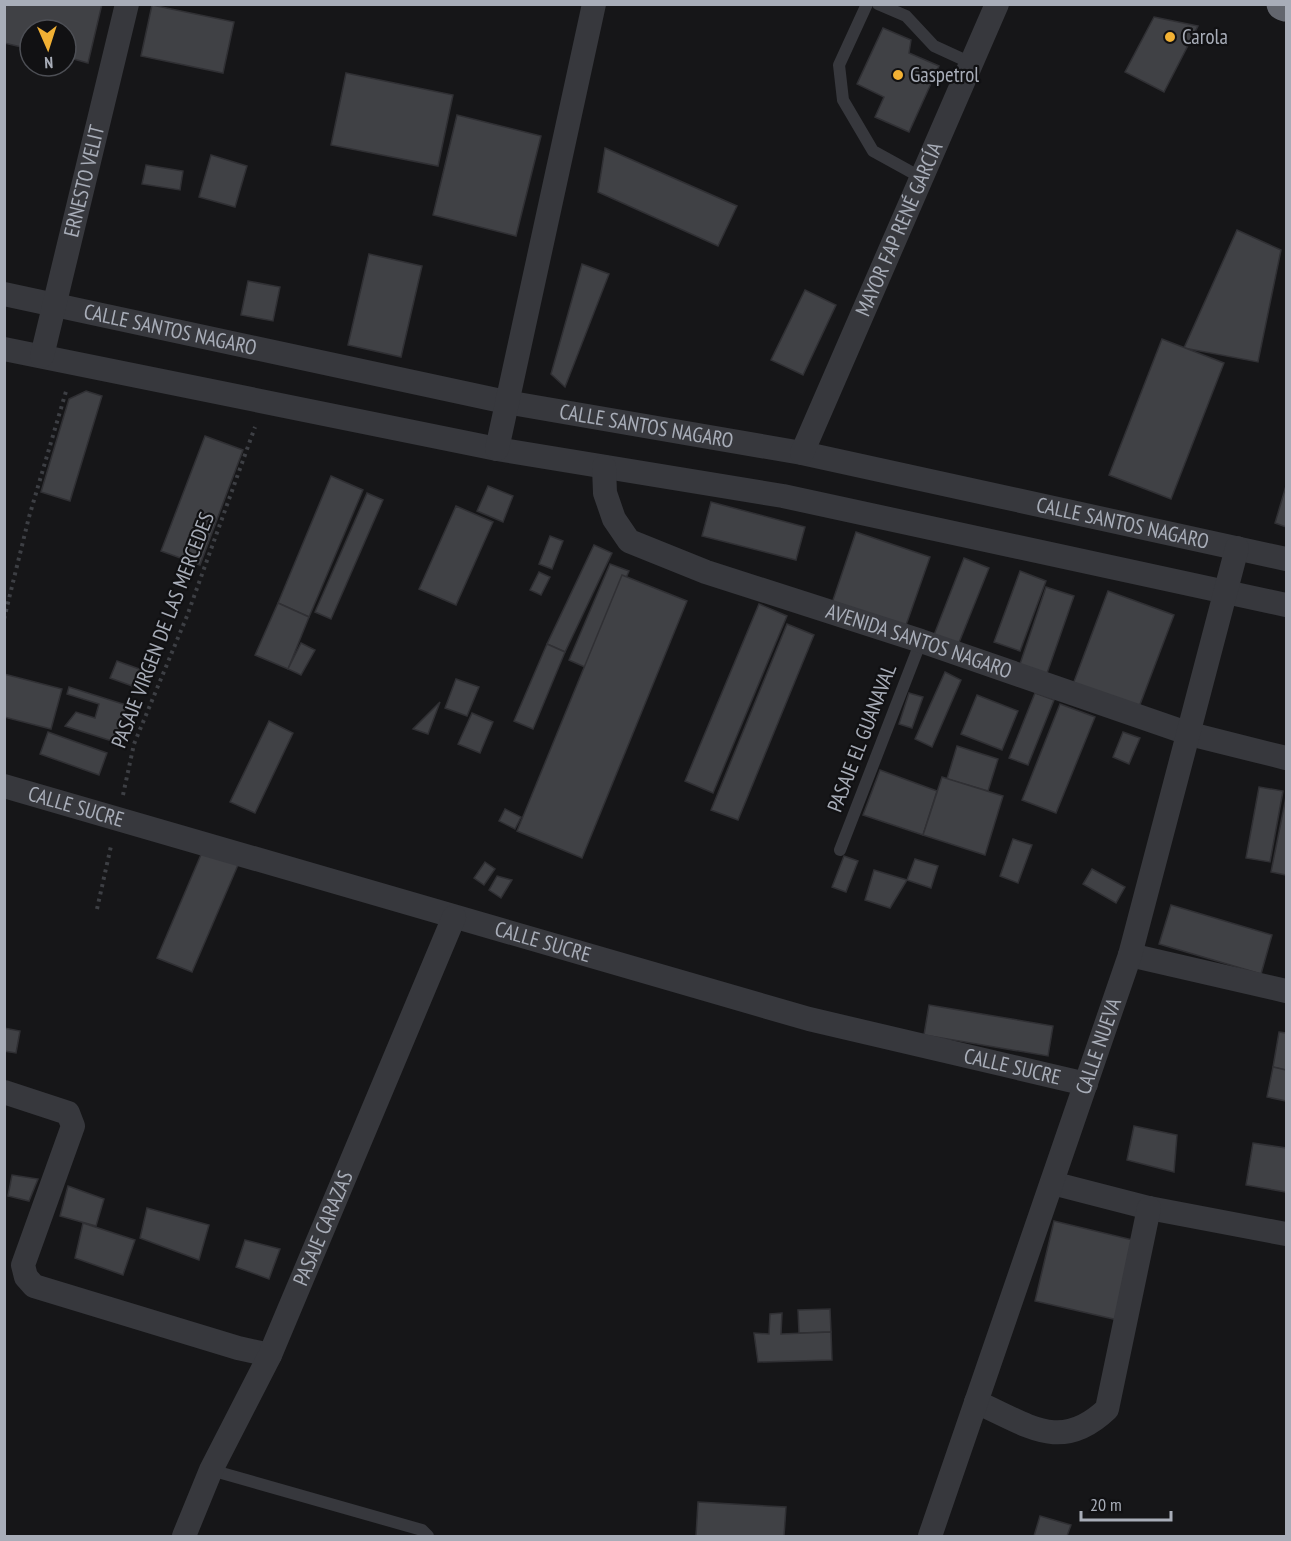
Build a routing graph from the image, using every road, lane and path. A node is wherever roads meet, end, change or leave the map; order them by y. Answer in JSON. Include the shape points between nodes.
{"nodes":[{"id":1,"x":127,"y":4,"type":"edge"},
{"id":2,"x":594,"y":4,"type":"edge"},
{"id":3,"x":867,"y":4,"type":"edge"},
{"id":4,"x":878,"y":4,"type":"edge"},
{"id":5,"x":997,"y":4,"type":"edge"},
{"id":6,"x":971,"y":63,"type":"junction"},
{"id":7,"x":922,"y":178,"type":"junction"},
{"id":8,"x":4,"y":294,"type":"edge"},
{"id":9,"x":57,"y":304,"type":"junction"},
{"id":10,"x":4,"y":349,"type":"edge"},
{"id":11,"x":42,"y":356,"type":"junction"},
{"id":12,"x":74,"y":363,"type":"junction"},
{"id":13,"x":265,"y":401,"type":"junction"},
{"id":14,"x":506,"y":402,"type":"junction"},
{"id":15,"x":497,"y":449,"type":"junction"},
{"id":16,"x":802,"y":453,"type":"junction"},
{"id":17,"x":604,"y":467,"type":"junction"},
{"id":18,"x":1237,"y":548,"type":"junction"},
{"id":19,"x":1287,"y":559,"type":"edge"},
{"id":20,"x":1227,"y":591,"type":"junction"},
{"id":21,"x":1287,"y":605,"type":"edge"},
{"id":22,"x":4,"y":619,"type":"edge"},
{"id":23,"x":921,"y":640,"type":"junction"},
{"id":24,"x":1190,"y":734,"type":"junction"},
{"id":25,"x":1287,"y":758,"type":"edge"},
{"id":26,"x":4,"y":786,"type":"edge"},
{"id":27,"x":118,"y":818,"type":"junction"},
{"id":28,"x":840,"y":850,"type":"dead end"},
{"id":29,"x":97,"y":909,"type":"dead end"},
{"id":30,"x":454,"y":917,"type":"junction"},
{"id":31,"x":1130,"y":955,"type":"junction"},
{"id":32,"x":1287,"y":991,"type":"edge"},
{"id":33,"x":1086,"y":1084,"type":"junction"},
{"id":34,"x":4,"y":1092,"type":"edge"},
{"id":35,"x":1052,"y":1183,"type":"junction"},
{"id":36,"x":1149,"y":1208,"type":"junction"},
{"id":37,"x":1287,"y":1234,"type":"edge"},
{"id":38,"x":270,"y":1355,"type":"junction"},
{"id":39,"x":976,"y":1402,"type":"junction"},
{"id":40,"x":212,"y":1470,"type":"junction"},
{"id":41,"x":184,"y":1536,"type":"edge"},
{"id":42,"x":428,"y":1536,"type":"edge"},
{"id":43,"x":930,"y":1536,"type":"edge"}],
"edges":[{"from":1,"to":9,"type":"street","name":"ERNESTO VELIT"},
{"from":2,"to":14,"type":"street"},
{"from":3,"to":7,"type":"lane","via":[[839,65],[843,100],[873,151]]},
{"from":4,"to":6,"type":"lane","via":[[906,16],[934,46]]},
{"from":5,"to":6,"type":"street","name":"MAYOR FAP RENÉ GARCÍA"},
{"from":6,"to":7,"type":"street","name":"MAYOR FAP RENÉ GARCÍA"},
{"from":7,"to":16,"type":"street","name":"MAYOR FAP RENÉ GARCÍA"},
{"from":8,"to":9,"type":"street","name":"CALLE SANTOS NAGARO"},
{"from":9,"to":11,"type":"street","name":"ERNESTO VELIT"},
{"from":9,"to":14,"type":"street","name":"CALLE SANTOS NAGARO"},
{"from":10,"to":11,"type":"street"},
{"from":11,"to":12,"type":"street"},
{"from":12,"to":13,"type":"street"},
{"from":12,"to":22,"type":"path"},
{"from":13,"to":15,"type":"street"},
{"from":13,"to":27,"type":"path","name":"PASAJE VIRGEN DE LAS MERCEDES","via":[[187,616],[134,744]]},
{"from":14,"to":15,"type":"street"},
{"from":14,"to":16,"type":"street","name":"CALLE SANTOS NAGARO"},
{"from":15,"to":17,"type":"street"},
{"from":16,"to":18,"type":"street","name":"CALLE SANTOS NAGARO"},
{"from":17,"to":20,"type":"street","via":[[783,496]]},
{"from":17,"to":23,"type":"street","name":"AVENIDA SANTOS NAGARO","via":[[608,502],[629,541],[706,572]]},
{"from":18,"to":19,"type":"street","name":"CALLE SANTOS NAGARO"},
{"from":18,"to":20,"type":"street","name":"CALLE NUEVA"},
{"from":20,"to":21,"type":"street"},
{"from":20,"to":24,"type":"street","name":"CALLE NUEVA"},
{"from":23,"to":24,"type":"street","name":"AVENIDA SANTOS NAGARO"},
{"from":23,"to":28,"type":"lane","name":"PASAJE EL GUANAVAL"},
{"from":24,"to":25,"type":"street","name":"AVENIDA SANTOS NAGARO"},
{"from":24,"to":31,"type":"street","name":"CALLE NUEVA"},
{"from":26,"to":27,"type":"street","name":"CALLE SUCRE"},
{"from":27,"to":29,"type":"path","name":"PASAJE VIRGEN DE LAS MERCEDES"},
{"from":27,"to":30,"type":"street","name":"CALLE SUCRE"},
{"from":30,"to":33,"type":"street","name":"CALLE SUCRE","via":[[809,1019]]},
{"from":30,"to":38,"type":"street","name":"PASAJE CARAZAS"},
{"from":31,"to":32,"type":"street"},
{"from":31,"to":33,"type":"street","name":"CALLE NUEVA"},
{"from":33,"to":35,"type":"street","name":"CALLE NUEVA"},
{"from":34,"to":38,"type":"street","via":[[58,1107],[68,1113],[73,1126],[23,1265],[34,1286]]},
{"from":35,"to":36,"type":"street"},
{"from":35,"to":39,"type":"street","name":"CALLE NUEVA"},
{"from":36,"to":37,"type":"street"},
{"from":36,"to":39,"type":"street","via":[[1107,1409],[1091,1425],[1070,1433],[1048,1433]]},
{"from":38,"to":40,"type":"street","name":"PASAJE CARAZAS"},
{"from":39,"to":43,"type":"street","name":"CALLE NUEVA"},
{"from":40,"to":41,"type":"street","name":"PASAJE CARAZAS"},
{"from":40,"to":42,"type":"lane","via":[[422,1530]]}]}
